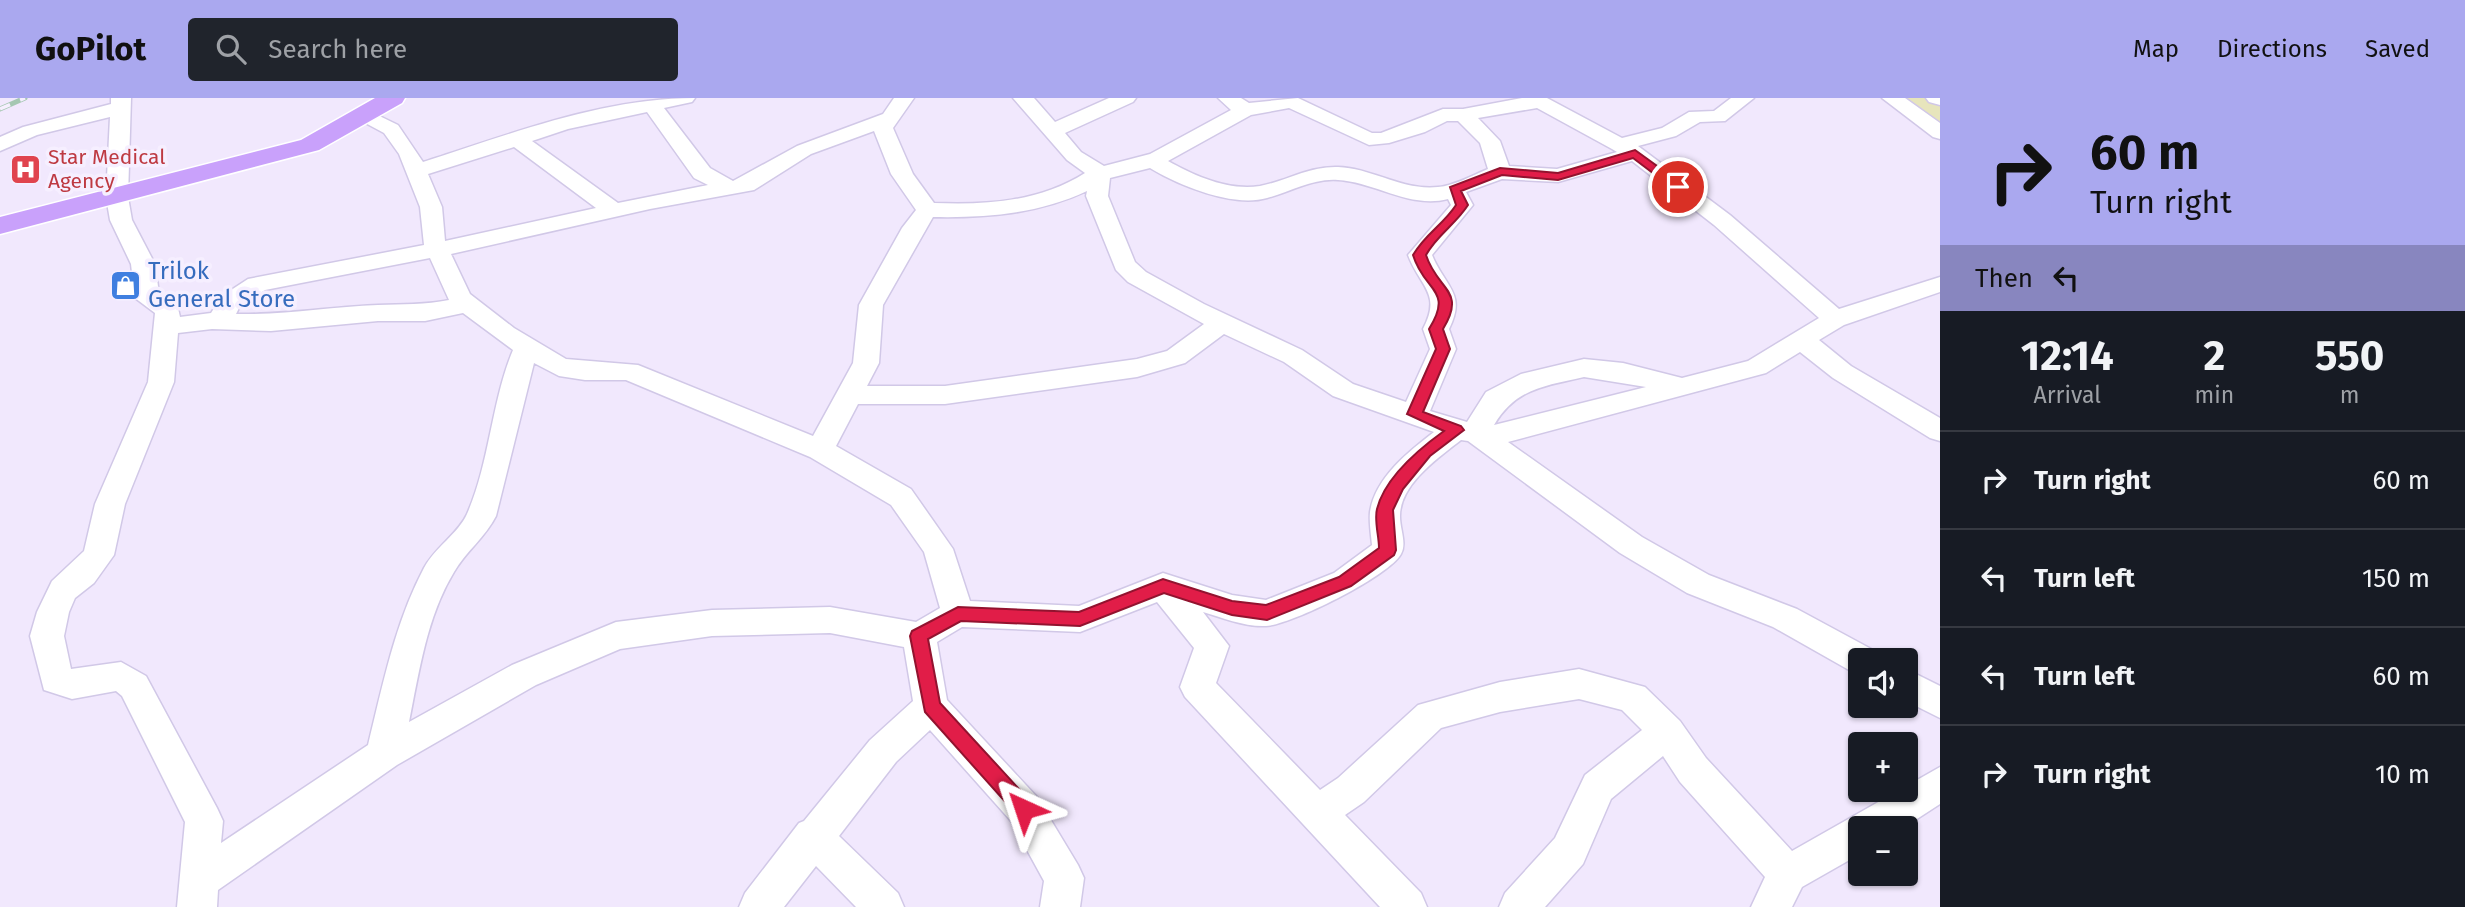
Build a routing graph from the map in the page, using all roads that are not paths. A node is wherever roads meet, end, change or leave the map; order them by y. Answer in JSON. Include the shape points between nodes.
{"nodes":[{"id":1,"x":393,"y":98,"type":"edge"},
{"id":2,"x":685,"y":98,"type":"edge"},
{"id":3,"x":904,"y":98,"type":"edge"},
{"id":4,"x":1023,"y":98,"type":"edge"},
{"id":5,"x":1126,"y":98,"type":"edge"},
{"id":6,"x":1744,"y":98,"type":"edge"},
{"id":7,"x":1892,"y":98,"type":"edge"},
{"id":8,"x":1536,"y":100,"type":"edge"},
{"id":9,"x":120,"y":103,"type":"edge"},
{"id":10,"x":1236,"y":104,"type":"edge"},
{"id":11,"x":653,"y":107,"type":"junction"},
{"id":12,"x":363,"y":114,"type":"junction"},
{"id":13,"x":1463,"y":115,"type":"junction"},
{"id":14,"x":890,"y":118,"type":"junction"},
{"id":15,"x":1051,"y":131,"type":"junction"},
{"id":16,"x":1940,"y":133,"type":"edge"},
{"id":17,"x":518,"y":140,"type":"junction"},
{"id":18,"x":0,"y":145,"type":"edge"},
{"id":19,"x":1627,"y":149,"type":"junction"},
{"id":20,"x":1152,"y":160,"type":"junction"},
{"id":21,"x":416,"y":171,"type":"junction"},
{"id":22,"x":1500,"y":172,"type":"junction"},
{"id":23,"x":1100,"y":173,"type":"junction"},
{"id":24,"x":730,"y":188,"type":"junction"},
{"id":25,"x":1454,"y":190,"type":"junction"},
{"id":26,"x":117,"y":197,"type":"junction"},
{"id":27,"x":927,"y":210,"type":"junction"},
{"id":28,"x":614,"y":211,"type":"junction"},
{"id":29,"x":0,"y":226,"type":"edge"},
{"id":30,"x":437,"y":248,"type":"junction"},
{"id":31,"x":1940,"y":284,"type":"edge"},
{"id":32,"x":468,"y":304,"type":"junction"},
{"id":33,"x":1835,"y":320,"type":"junction"},
{"id":34,"x":218,"y":322,"type":"junction"},
{"id":35,"x":1222,"y":323,"type":"junction"},
{"id":36,"x":167,"y":327,"type":"junction"},
{"id":37,"x":1802,"y":340,"type":"junction"},
{"id":38,"x":527,"y":348,"type":"junction"},
{"id":39,"x":1687,"y":388,"type":"junction"},
{"id":40,"x":849,"y":395,"type":"junction"},
{"id":41,"x":1415,"y":414,"type":"junction"},
{"id":42,"x":1465,"y":431,"type":"junction"},
{"id":43,"x":1940,"y":431,"type":"edge"},
{"id":44,"x":820,"y":450,"type":"junction"},
{"id":45,"x":1163,"y":586,"type":"junction"},
{"id":46,"x":958,"y":614,"type":"junction"},
{"id":47,"x":919,"y":636,"type":"junction"},
{"id":48,"x":1848,"y":653,"type":"edge"},
{"id":49,"x":1918,"y":691,"type":"edge"},
{"id":50,"x":1940,"y":703,"type":"edge"},
{"id":51,"x":931,"y":706,"type":"junction"},
{"id":52,"x":1667,"y":732,"type":"junction"},
{"id":53,"x":384,"y":754,"type":"junction"},
{"id":54,"x":1940,"y":784,"type":"edge"},
{"id":55,"x":1317,"y":813,"type":"junction"},
{"id":56,"x":1889,"y":816,"type":"edge"},
{"id":57,"x":812,"y":836,"type":"junction"},
{"id":58,"x":1848,"y":842,"type":"edge"},
{"id":59,"x":1779,"y":891,"type":"edge"},
{"id":60,"x":199,"y":893,"type":"edge"},
{"id":61,"x":759,"y":907,"type":"edge"},
{"id":62,"x":884,"y":907,"type":"edge"},
{"id":63,"x":1060,"y":907,"type":"edge"},
{"id":64,"x":1407,"y":907,"type":"edge"},
{"id":65,"x":1519,"y":907,"type":"edge"}],
"edges":[{"from":1,"to":12,"type":"main road"},
{"from":2,"to":11,"type":"street"},
{"from":3,"to":14,"type":"street"},
{"from":4,"to":15,"type":"street"},
{"from":5,"to":15,"type":"street"},
{"from":6,"to":19,"type":"street","via":[[1718,117],[1696,116]]},
{"from":7,"to":16,"type":"street"},
{"from":8,"to":13,"type":"street"},
{"from":8,"to":19,"type":"street"},
{"from":9,"to":18,"type":"street"},
{"from":9,"to":26,"type":"street"},
{"from":10,"to":13,"type":"street","via":[[1291,102],[1368,139],[1418,128],[1443,115]]},
{"from":10,"to":20,"type":"street"},
{"from":11,"to":17,"type":"street","via":[[563,124]]},
{"from":11,"to":24,"type":"street","via":[[702,173]]},
{"from":12,"to":21,"type":"street","via":[[391,129]]},
{"from":12,"to":26,"type":"main road","via":[[310,145]]},
{"from":13,"to":22,"type":"street","via":[[1490,141]]},
{"from":14,"to":24,"type":"street","via":[[804,150],[746,185]]},
{"from":14,"to":27,"type":"street","via":[[883,128],[902,174]]},
{"from":15,"to":23,"type":"street","via":[[1074,156]]},
{"from":17,"to":21,"type":"street"},
{"from":17,"to":28,"type":"street"},
{"from":19,"to":22,"type":"street","via":[[1558,176]]},
{"from":19,"to":33,"type":"street","via":[[1722,220]]},
{"from":20,"to":23,"type":"street","via":[[1123,172]]},
{"from":20,"to":25,"type":"street","via":[[1187,181],[1217,189],[1261,193],[1312,175],[1340,173],[1413,193]]},
{"from":21,"to":30,"type":"street","via":[[431,207]]},
{"from":22,"to":25,"type":"street"},
{"from":23,"to":27,"type":"street","via":[[1049,201],[1016,209]]},
{"from":23,"to":35,"type":"street","via":[[1097,195],[1124,265]]},
{"from":24,"to":28,"type":"street"},
{"from":25,"to":41,"type":"street","via":[[1462,205],[1420,255],[1424,271],[1447,298],[1447,312],[1436,329],[1443,349]]},
{"from":26,"to":29,"type":"main road"},
{"from":26,"to":36,"type":"street","via":[[121,220],[143,264],[147,298],[168,310]]},
{"from":27,"to":40,"type":"street","via":[[912,228],[871,305],[866,363]]},
{"from":28,"to":30,"type":"street"},
{"from":30,"to":32,"type":"street","via":[[460,298]]},
{"from":30,"to":34,"type":"street","via":[[257,284],[231,300]]},
{"from":31,"to":33,"type":"street"},
{"from":32,"to":34,"type":"street","via":[[425,313]]},
{"from":32,"to":38,"type":"street"},
{"from":33,"to":37,"type":"street"},
{"from":34,"to":36,"type":"street"},
{"from":35,"to":40,"type":"street","via":[[1176,357],[1137,368],[945,395]]},
{"from":35,"to":41,"type":"street","via":[[1293,356],[1343,390]]},
{"from":36,"to":60,"type":"street","via":[[162,382],[110,504],[97,555],[63,590],[47,636],[55,680],[72,684],[121,676],[134,686],[204,821]]},
{"from":37,"to":39,"type":"street","via":[[1757,367]]},
{"from":37,"to":43,"type":"street","via":[[1842,372]]},
{"from":38,"to":44,"type":"street","via":[[559,367],[629,371]]},
{"from":38,"to":53,"type":"street","via":[[514,374],[496,474],[479,520],[442,564],[415,621]]},
{"from":39,"to":42,"type":"street","via":[[1496,435]]},
{"from":39,"to":42,"type":"street","via":[[1623,372],[1584,368],[1530,380],[1496,399]]},
{"from":40,"to":44,"type":"street"},
{"from":41,"to":42,"type":"street"},
{"from":42,"to":45,"type":"street","via":[[1425,452],[1397,485],[1385,510],[1388,550],[1345,582],[1267,612],[1232,608]]},
{"from":42,"to":48,"type":"street","via":[[1631,545],[1686,577],[1785,618]]},
{"from":44,"to":46,"type":"street","via":[[901,496],[938,549]]},
{"from":45,"to":46,"type":"street","via":[[1080,619]]},
{"from":45,"to":55,"type":"street","via":[[1212,646],[1197,687]]},
{"from":46,"to":47,"type":"street"},
{"from":47,"to":51,"type":"street"},
{"from":47,"to":53,"type":"street","via":[[830,620],[712,623],[616,636],[523,675]]},
{"from":49,"to":50,"type":"street"},
{"from":51,"to":57,"type":"street","via":[[883,751]]},
{"from":51,"to":63,"type":"street","via":[[1024,809],[1065,878]]},
{"from":52,"to":55,"type":"street","via":[[1633,698],[1580,684],[1500,697],[1430,716],[1351,790]]},
{"from":52,"to":59,"type":"street"},
{"from":52,"to":65,"type":"street","via":[[1598,787],[1569,851]]},
{"from":53,"to":60,"type":"street"},
{"from":54,"to":56,"type":"street"},
{"from":55,"to":64,"type":"street"},
{"from":57,"to":61,"type":"street"},
{"from":57,"to":62,"type":"street"},
{"from":58,"to":59,"type":"street"}]}
